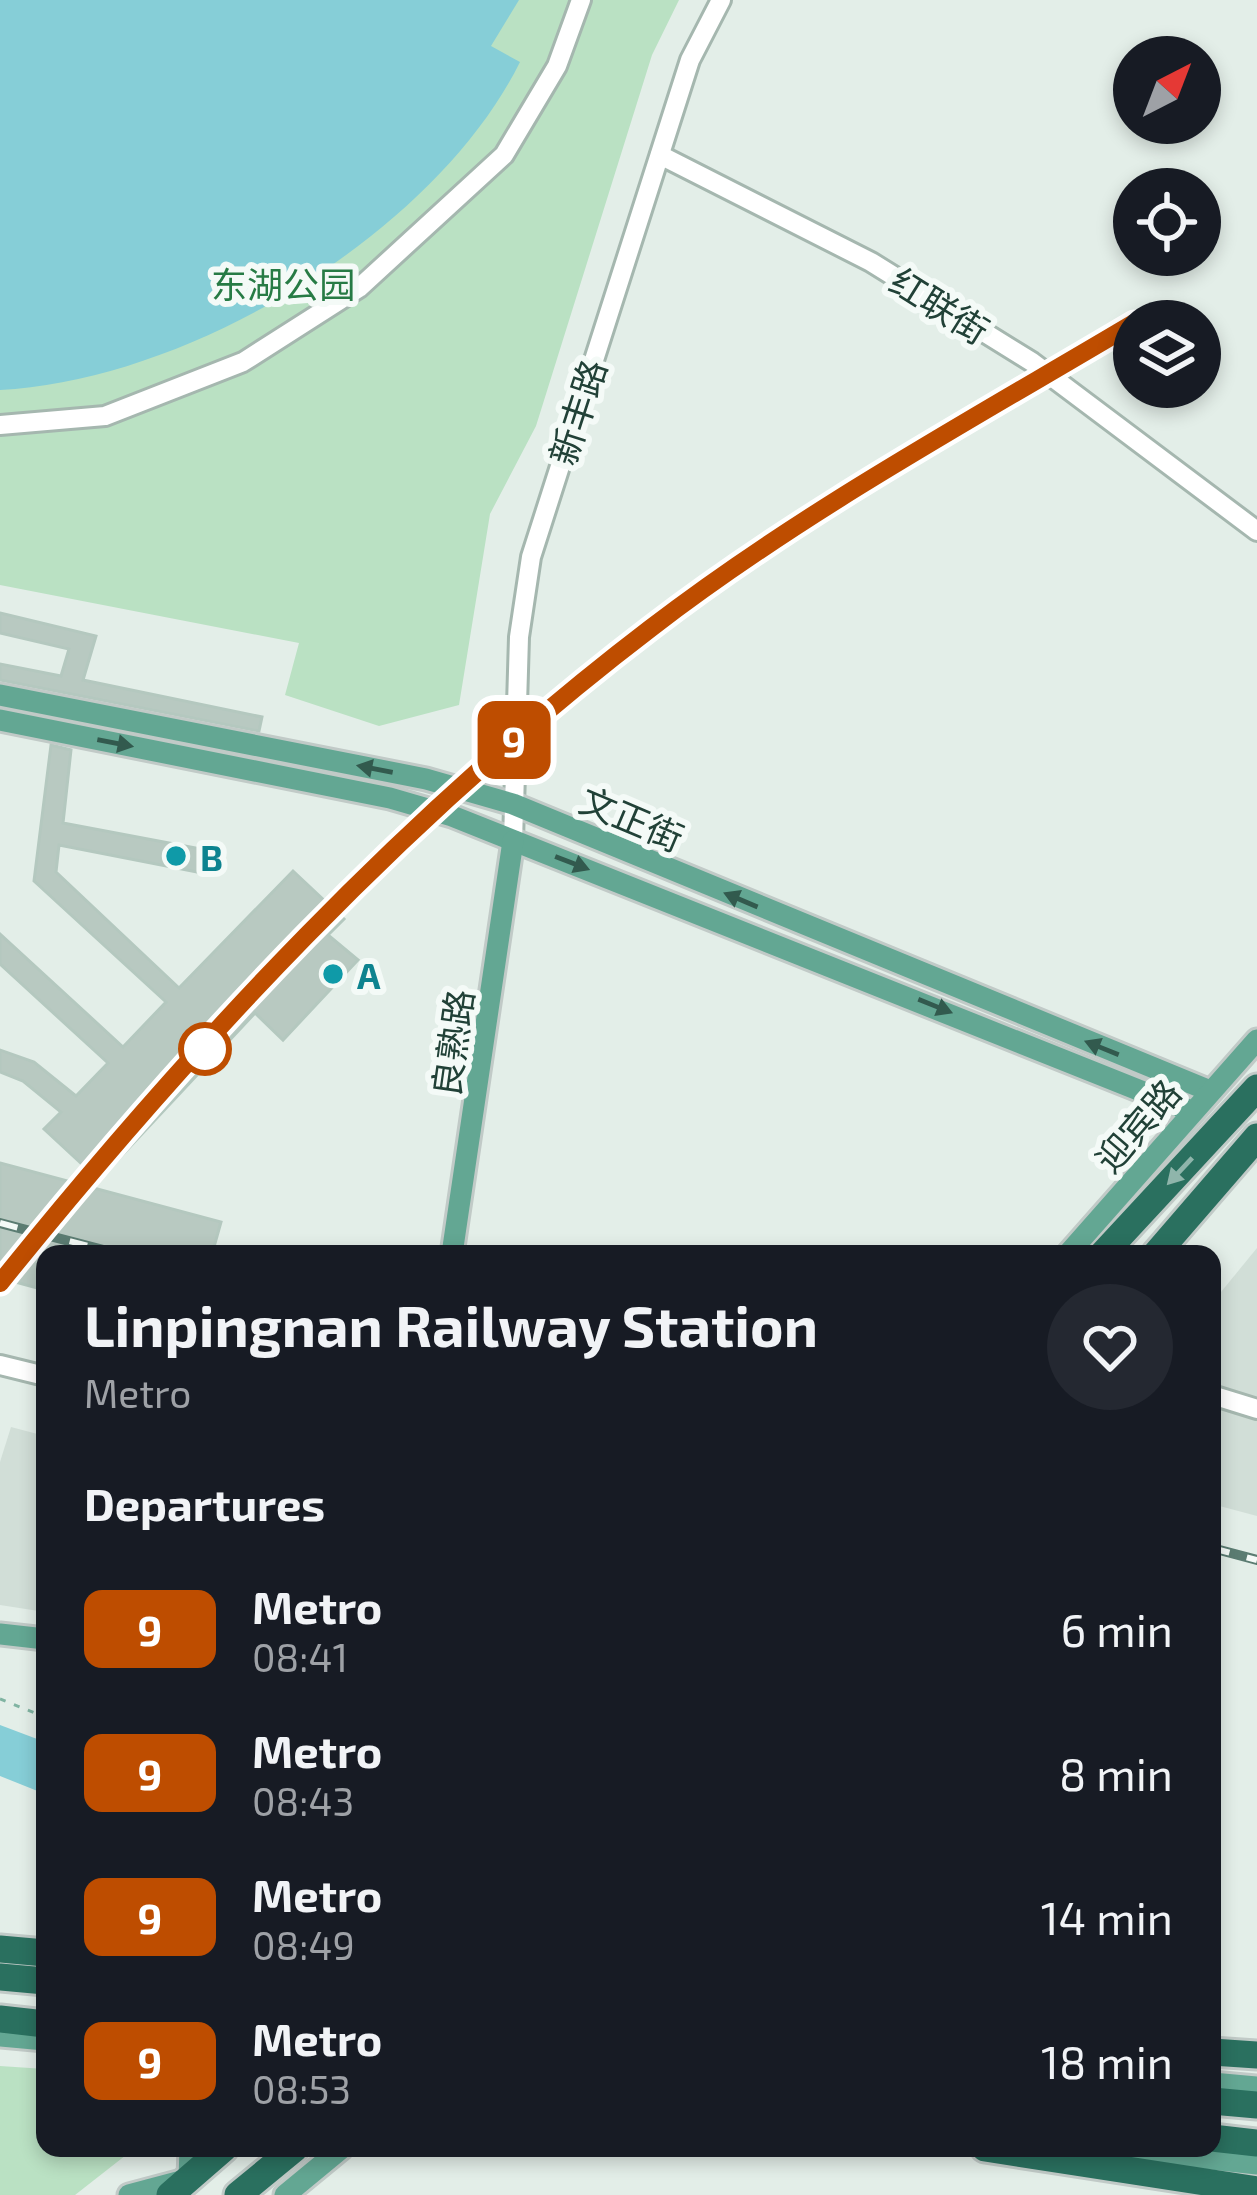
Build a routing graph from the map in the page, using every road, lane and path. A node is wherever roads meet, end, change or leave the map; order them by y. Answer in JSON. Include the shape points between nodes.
{"nodes":[{"id":1,"x":581,"y":0,"type":"edge"},
{"id":2,"x":721,"y":0,"type":"edge"},
{"id":3,"x":660,"y":155,"type":"junction"},
{"id":4,"x":0,"y":425,"type":"edge"},
{"id":5,"x":1257,"y":531,"type":"edge"},
{"id":6,"x":0,"y":694,"type":"edge"},
{"id":7,"x":0,"y":720,"type":"edge"},
{"id":8,"x":513,"y":804,"type":"junction"},
{"id":9,"x":514,"y":841,"type":"junction"},
{"id":10,"x":1257,"y":1040,"type":"edge"},
{"id":11,"x":1257,"y":1088,"type":"edge"},
{"id":12,"x":1210,"y":1091,"type":"junction"},
{"id":13,"x":1191,"y":1112,"type":"junction"},
{"id":14,"x":1257,"y":1137,"type":"edge"},
{"id":15,"x":453,"y":1245,"type":"edge"},
{"id":16,"x":1077,"y":1245,"type":"edge"},
{"id":17,"x":1111,"y":1245,"type":"edge"},
{"id":18,"x":1164,"y":1245,"type":"edge"},
{"id":19,"x":0,"y":1365,"type":"edge"},
{"id":20,"x":36,"y":1374,"type":"edge"},
{"id":21,"x":1221,"y":1398,"type":"edge"},
{"id":22,"x":1257,"y":1409,"type":"edge"},
{"id":23,"x":0,"y":1634,"type":"edge"},
{"id":24,"x":36,"y":1638,"type":"edge"},
{"id":25,"x":0,"y":1699,"type":"edge"},
{"id":26,"x":36,"y":1713,"type":"edge"},
{"id":27,"x":0,"y":1948,"type":"edge"},
{"id":28,"x":36,"y":1952,"type":"edge"},
{"id":29,"x":0,"y":1964,"type":"edge"},
{"id":30,"x":36,"y":1967,"type":"edge"},
{"id":31,"x":0,"y":1977,"type":"edge"},
{"id":32,"x":36,"y":1981,"type":"edge"},
{"id":33,"x":0,"y":2019,"type":"edge"},
{"id":34,"x":36,"y":2023,"type":"edge"},
{"id":35,"x":0,"y":2036,"type":"edge"},
{"id":36,"x":36,"y":2039,"type":"edge"},
{"id":37,"x":1221,"y":2053,"type":"edge"},
{"id":38,"x":1257,"y":2056,"type":"edge"},
{"id":39,"x":1221,"y":2084,"type":"edge"},
{"id":40,"x":1257,"y":2087,"type":"edge"},
{"id":41,"x":1221,"y":2102,"type":"edge"},
{"id":42,"x":1257,"y":2105,"type":"edge"},
{"id":43,"x":1221,"y":2139,"type":"edge"},
{"id":44,"x":1257,"y":2143,"type":"edge"},
{"id":45,"x":188,"y":2157,"type":"edge"},
{"id":46,"x":214,"y":2157,"type":"edge"},
{"id":47,"x":284,"y":2157,"type":"edge"},
{"id":48,"x":331,"y":2157,"type":"edge"},
{"id":49,"x":1043,"y":2157,"type":"edge"},
{"id":50,"x":1193,"y":2157,"type":"edge"},
{"id":51,"x":1257,"y":2164,"type":"edge"},
{"id":52,"x":180,"y":2187,"type":"edge"},
{"id":53,"x":1257,"y":2190,"type":"edge"},
{"id":54,"x":129,"y":2195,"type":"edge"},
{"id":55,"x":238,"y":2195,"type":"edge"},
{"id":56,"x":285,"y":2195,"type":"edge"}],
"edges":[{"from":1,"to":4,"type":"street","via":[[556,66],[504,155],[359,288],[243,362],[105,416]]},
{"from":2,"to":3,"type":"street","name":"新丰路","via":[[690,60]]},
{"from":3,"to":5,"type":"street","name":"红联街","via":[[871,262],[1032,362]]},
{"from":3,"to":8,"type":"street","name":"新丰路","via":[[531,557],[519,637]]},
{"from":8,"to":6,"type":"main road","name":"文正街","one_way":true,"via":[[426,779]]},
{"from":7,"to":9,"type":"main road","name":"文正街","one_way":true,"via":[[390,799]]},
{"from":8,"to":9,"type":"street","name":"新丰路"},
{"from":12,"to":8,"type":"main road","name":"文正街","one_way":true},
{"from":9,"to":13,"type":"main road","name":"文正街","one_way":true},
{"from":9,"to":15,"type":"main road","name":"良熟路"},
{"from":10,"to":12,"type":"main road","name":"迎宾路"},
{"from":11,"to":17,"type":"highway","one_way":true},
{"from":12,"to":13,"type":"main road","name":"迎宾路"},
{"from":13,"to":16,"type":"main road","name":"迎宾路"},
{"from":14,"to":18,"type":"highway"},
{"from":19,"to":20,"type":"street"},
{"from":21,"to":22,"type":"street"},
{"from":23,"to":24,"type":"main road"},
{"from":25,"to":26,"type":"path"},
{"from":27,"to":28,"type":"highway"},
{"from":29,"to":30,"type":"main road"},
{"from":31,"to":32,"type":"highway"},
{"from":33,"to":34,"type":"highway"},
{"from":35,"to":36,"type":"main road"},
{"from":37,"to":38,"type":"highway"},
{"from":39,"to":40,"type":"main road"},
{"from":41,"to":42,"type":"highway"},
{"from":43,"to":44,"type":"highway"},
{"from":45,"to":52,"type":"main road"},
{"from":46,"to":52,"type":"highway"},
{"from":47,"to":55,"type":"highway"},
{"from":48,"to":56,"type":"main road"},
{"from":49,"to":53,"type":"highway"},
{"from":50,"to":51,"type":"main road"},
{"from":52,"to":54,"type":"main road"}]}
